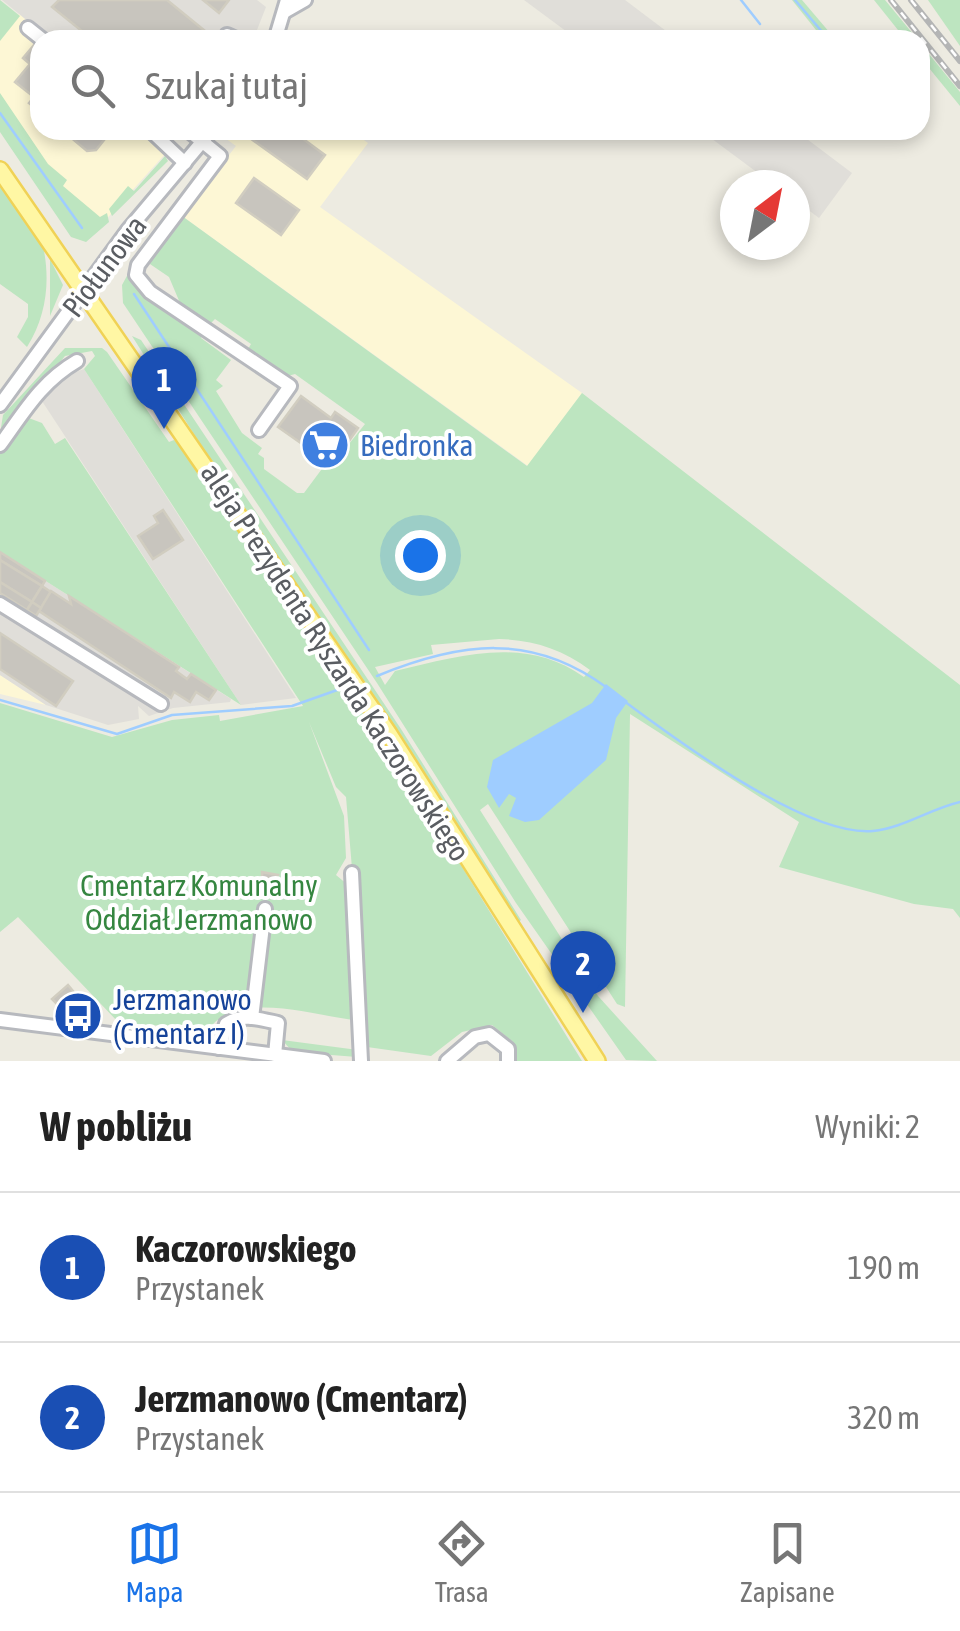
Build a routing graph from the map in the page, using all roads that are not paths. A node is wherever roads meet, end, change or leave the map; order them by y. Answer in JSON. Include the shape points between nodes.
{"nodes":[{"id":1,"x":305,"y":0,"type":"edge"},
{"id":2,"x":285,"y":6,"type":"edge"},
{"id":3,"x":28,"y":28,"type":"dead end"},
{"id":4,"x":30,"y":30,"type":"edge"},
{"id":5,"x":278,"y":30,"type":"edge"},
{"id":6,"x":161,"y":140,"type":"edge"},
{"id":7,"x":200,"y":140,"type":"edge"},
{"id":8,"x":202,"y":142,"type":"junction"},
{"id":9,"x":185,"y":163,"type":"junction"},
{"id":10,"x":0,"y":170,"type":"edge"},
{"id":11,"x":84,"y":292,"type":"junction"},
{"id":12,"x":77,"y":361,"type":"dead end"},
{"id":13,"x":0,"y":405,"type":"edge"},
{"id":14,"x":260,"y":430,"type":"dead end"},
{"id":15,"x":0,"y":445,"type":"edge"},
{"id":16,"x":0,"y":604,"type":"edge"},
{"id":17,"x":160,"y":704,"type":"dead end"},
{"id":18,"x":352,"y":873,"type":"dead end"},
{"id":19,"x":265,"y":909,"type":"dead end"},
{"id":20,"x":252,"y":1018,"type":"junction"},
{"id":21,"x":0,"y":1020,"type":"edge"},
{"id":22,"x":219,"y":1048,"type":"junction"},
{"id":23,"x":275,"y":1055,"type":"junction"},
{"id":24,"x":324,"y":1061,"type":"edge"},
{"id":25,"x":361,"y":1061,"type":"edge"},
{"id":26,"x":447,"y":1061,"type":"edge"},
{"id":27,"x":508,"y":1061,"type":"edge"},
{"id":28,"x":597,"y":1061,"type":"edge"}],
"edges":[{"from":1,"to":2,"type":"street"},
{"from":2,"to":5,"type":"street"},
{"from":3,"to":4,"type":"street"},
{"from":6,"to":9,"type":"street"},
{"from":7,"to":8,"type":"street"},
{"from":8,"to":9,"type":"street","name":"Piołunowa"},
{"from":8,"to":14,"type":"street","via":[[220,156],[136,275],[150,292],[290,386]]},
{"from":9,"to":11,"type":"street","name":"Piołunowa"},
{"from":10,"to":11,"type":"main road","name":"aleja Prezydenta Ryszarda Kaczorowskiego"},
{"from":11,"to":13,"type":"street","name":"Piołunowa"},
{"from":11,"to":28,"type":"main road","name":"aleja Prezydenta Ryszarda Kaczorowskiego","via":[[389,734]]},
{"from":12,"to":15,"type":"street","via":[[28,402]]},
{"from":16,"to":17,"type":"street"},
{"from":18,"to":25,"type":"street"},
{"from":19,"to":20,"type":"street"},
{"from":20,"to":22,"type":"street","via":[[222,1029]]},
{"from":20,"to":23,"type":"street","via":[[278,1023]]},
{"from":21,"to":22,"type":"street"},
{"from":22,"to":23,"type":"street"},
{"from":23,"to":24,"type":"street"},
{"from":26,"to":27,"type":"street","via":[[475,1037],[489,1034],[508,1049]]}]}
